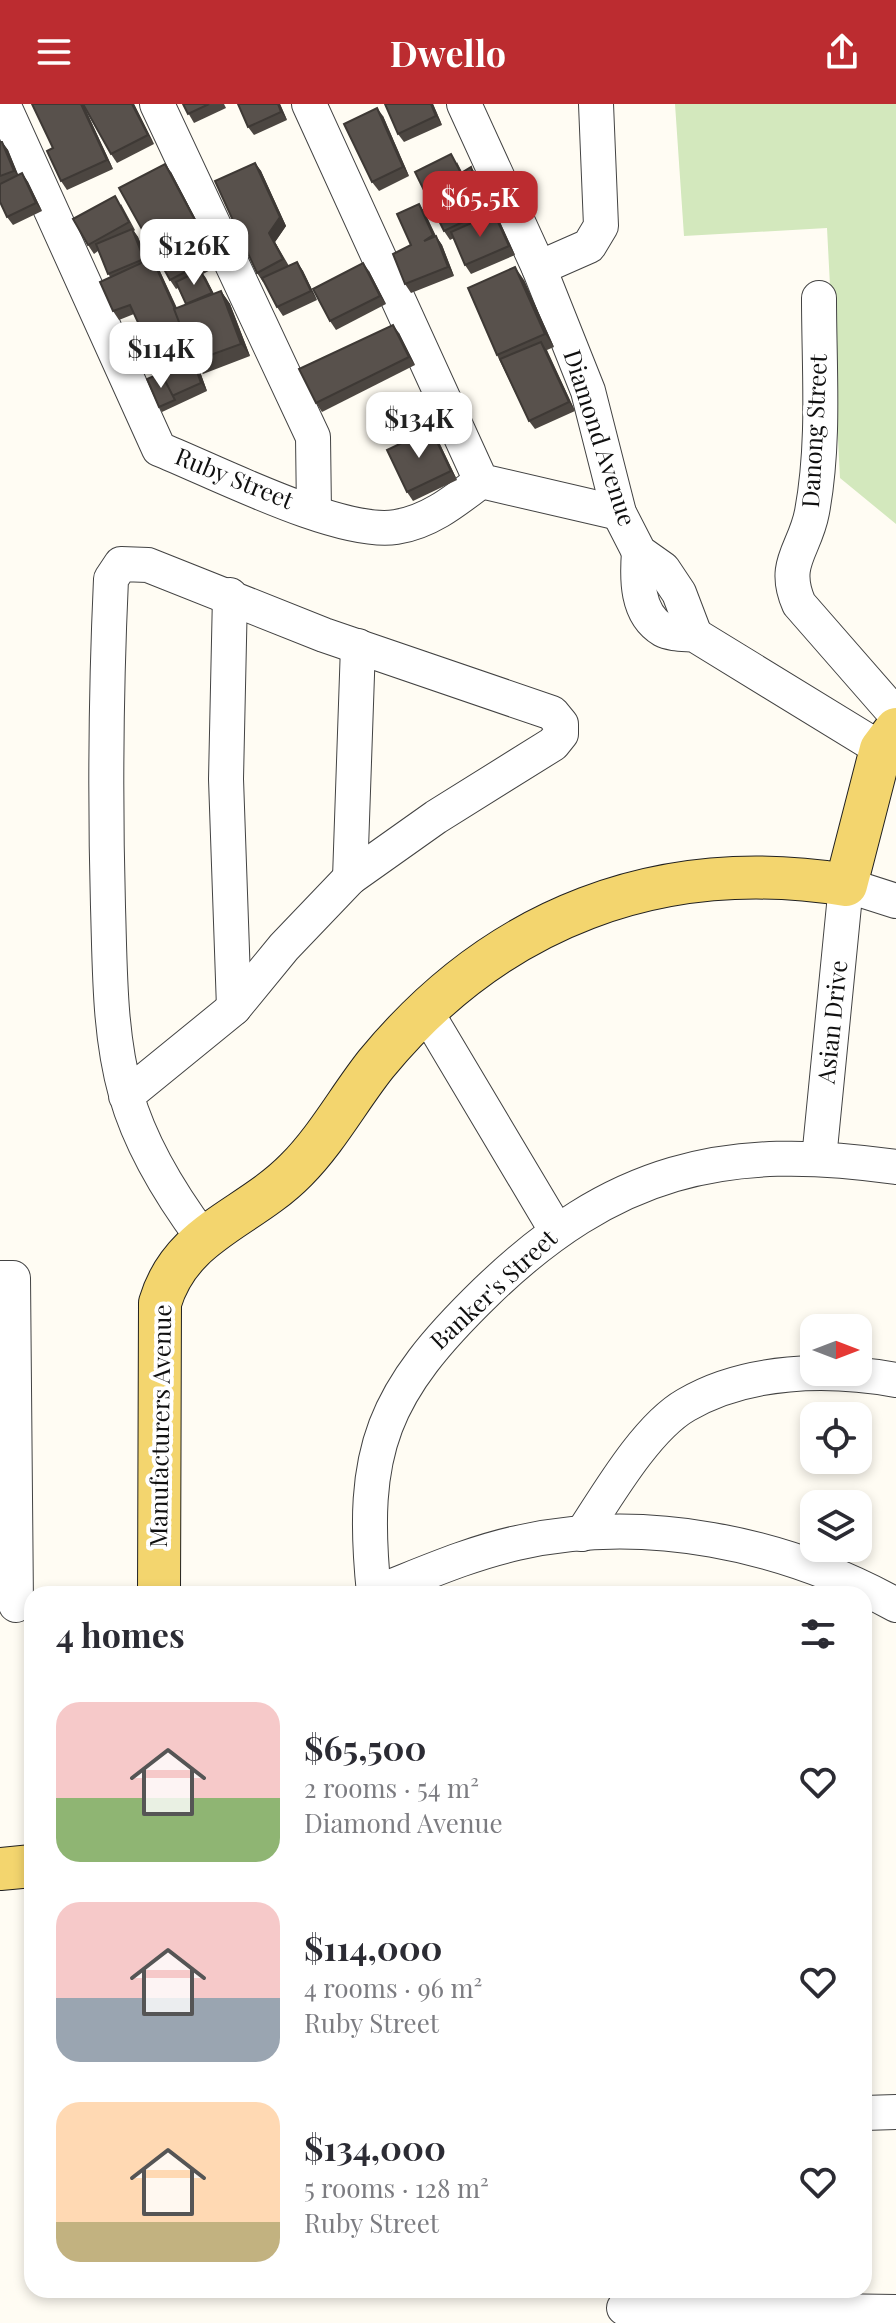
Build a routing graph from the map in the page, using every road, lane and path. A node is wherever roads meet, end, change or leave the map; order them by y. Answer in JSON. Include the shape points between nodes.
{"nodes":[{"id":1,"x":3,"y":104,"type":"edge"},
{"id":2,"x":157,"y":104,"type":"edge"},
{"id":3,"x":309,"y":104,"type":"edge"},
{"id":4,"x":464,"y":104,"type":"edge"},
{"id":5,"x":596,"y":104,"type":"edge"},
{"id":6,"x":539,"y":268,"type":"junction"},
{"id":7,"x":819,"y":298,"type":"dead end"},
{"id":8,"x":481,"y":481,"type":"junction"},
{"id":9,"x":314,"y":512,"type":"junction"},
{"id":10,"x":619,"y":513,"type":"junction"},
{"id":11,"x":230,"y":595,"type":"junction"},
{"id":12,"x":358,"y":646,"type":"junction"},
{"id":13,"x":891,"y":731,"type":"edge"},
{"id":14,"x":350,"y":878,"type":"junction"},
{"id":15,"x":846,"y":885,"type":"junction"},
{"id":16,"x":896,"y":901,"type":"edge"},
{"id":17,"x":234,"y":1008,"type":"junction"},
{"id":18,"x":425,"y":1010,"type":"junction"},
{"id":19,"x":126,"y":1096,"type":"junction"},
{"id":20,"x":819,"y":1159,"type":"junction"},
{"id":21,"x":896,"y":1167,"type":"edge"},
{"id":22,"x":556,"y":1230,"type":"junction"},
{"id":23,"x":203,"y":1238,"type":"junction"},
{"id":24,"x":0,"y":1278,"type":"edge"},
{"id":25,"x":7,"y":1360,"type":"edge"},
{"id":26,"x":896,"y":1380,"type":"edge"},
{"id":27,"x":7,"y":1416,"type":"edge"},
{"id":28,"x":8,"y":1517,"type":"edge"},
{"id":29,"x":582,"y":1534,"type":"junction"},
{"id":30,"x":159,"y":1586,"type":"edge"},
{"id":31,"x":373,"y":1586,"type":"edge"},
{"id":32,"x":395,"y":1586,"type":"edge"},
{"id":33,"x":861,"y":1586,"type":"edge"},
{"id":34,"x":872,"y":1592,"type":"edge"},
{"id":35,"x":16,"y":1605,"type":"dead end"},
{"id":36,"x":896,"y":1605,"type":"edge"},
{"id":37,"x":24,"y":1867,"type":"edge"},
{"id":38,"x":0,"y":1869,"type":"edge"},
{"id":39,"x":896,"y":2112,"type":"edge"},
{"id":40,"x":872,"y":2113,"type":"edge"},
{"id":41,"x":624,"y":2307,"type":"edge"},
{"id":42,"x":827,"y":2308,"type":"edge"},
{"id":43,"x":896,"y":2312,"type":"edge"}],
"edges":[{"from":1,"to":9,"type":"street","name":"Ruby Street","via":[[159,449]]},
{"from":2,"to":9,"type":"street","via":[[313,437]]},
{"from":3,"to":8,"type":"street"},
{"from":4,"to":6,"type":"street","name":"Diamond Avenue"},
{"from":5,"to":6,"type":"street","via":[[601,226],[589,246]]},
{"from":6,"to":10,"type":"street","name":"Diamond Avenue","via":[[588,391]]},
{"from":7,"to":13,"type":"street","name":"Danong Street","via":[[819,444],[812,514],[791,570],[792,587]]},
{"from":8,"to":9,"type":"street","name":"Ruby Street","via":[[442,511],[395,527]]},
{"from":8,"to":10,"type":"street"},
{"from":10,"to":13,"type":"street","name":"Diamond Avenue","via":[[639,552],[663,569],[679,593],[695,635]]},
{"from":11,"to":12,"type":"street"},
{"from":11,"to":17,"type":"street","via":[[226,779]]},
{"from":11,"to":19,"type":"street","via":[[148,565],[121,564],[111,579],[111,1003]]},
{"from":12,"to":14,"type":"street"},
{"from":12,"to":14,"type":"street","via":[[530,703],[552,713],[561,734]]},
{"from":13,"to":15,"type":"main road"},
{"from":14,"to":17,"type":"street"},
{"from":15,"to":16,"type":"street","name":"Manufacturers Avenue"},
{"from":15,"to":18,"type":"main road","name":"Manufacturers Avenue","via":[[751,875],[632,891],[514,943]]},
{"from":15,"to":20,"type":"street","name":"Asian Drive"},
{"from":17,"to":19,"type":"street"},
{"from":18,"to":22,"type":"street"},
{"from":18,"to":23,"type":"main road","name":"Manufacturers Avenue","via":[[376,1064],[297,1170]]},
{"from":19,"to":23,"type":"street","via":[[166,1188]]},
{"from":20,"to":21,"type":"street","name":"Banker's Street"},
{"from":20,"to":22,"type":"street","name":"Banker's Street","via":[[723,1163],[678,1173],[600,1202]]},
{"from":22,"to":31,"type":"street","name":"Banker's Street","via":[[510,1268],[421,1360],[395,1403],[375,1456],[368,1508]]},
{"from":23,"to":30,"type":"main road","name":"Manufacturers Avenue","via":[[168,1276],[160,1303]]},
{"from":24,"to":25,"type":"street","via":[[13,1278]]},
{"from":25,"to":27,"type":"street"},
{"from":26,"to":29,"type":"street","via":[[856,1372],[788,1375],[736,1385],[685,1405],[656,1432]]},
{"from":27,"to":28,"type":"street"},
{"from":28,"to":35,"type":"street"},
{"from":29,"to":32,"type":"street","via":[[516,1543]]},
{"from":29,"to":33,"type":"street","via":[[679,1536],[741,1546],[797,1560]]},
{"from":34,"to":36,"type":"street"},
{"from":37,"to":38,"type":"main road"},
{"from":39,"to":40,"type":"street"},
{"from":41,"to":42,"type":"street"},
{"from":42,"to":43,"type":"street"}]}
